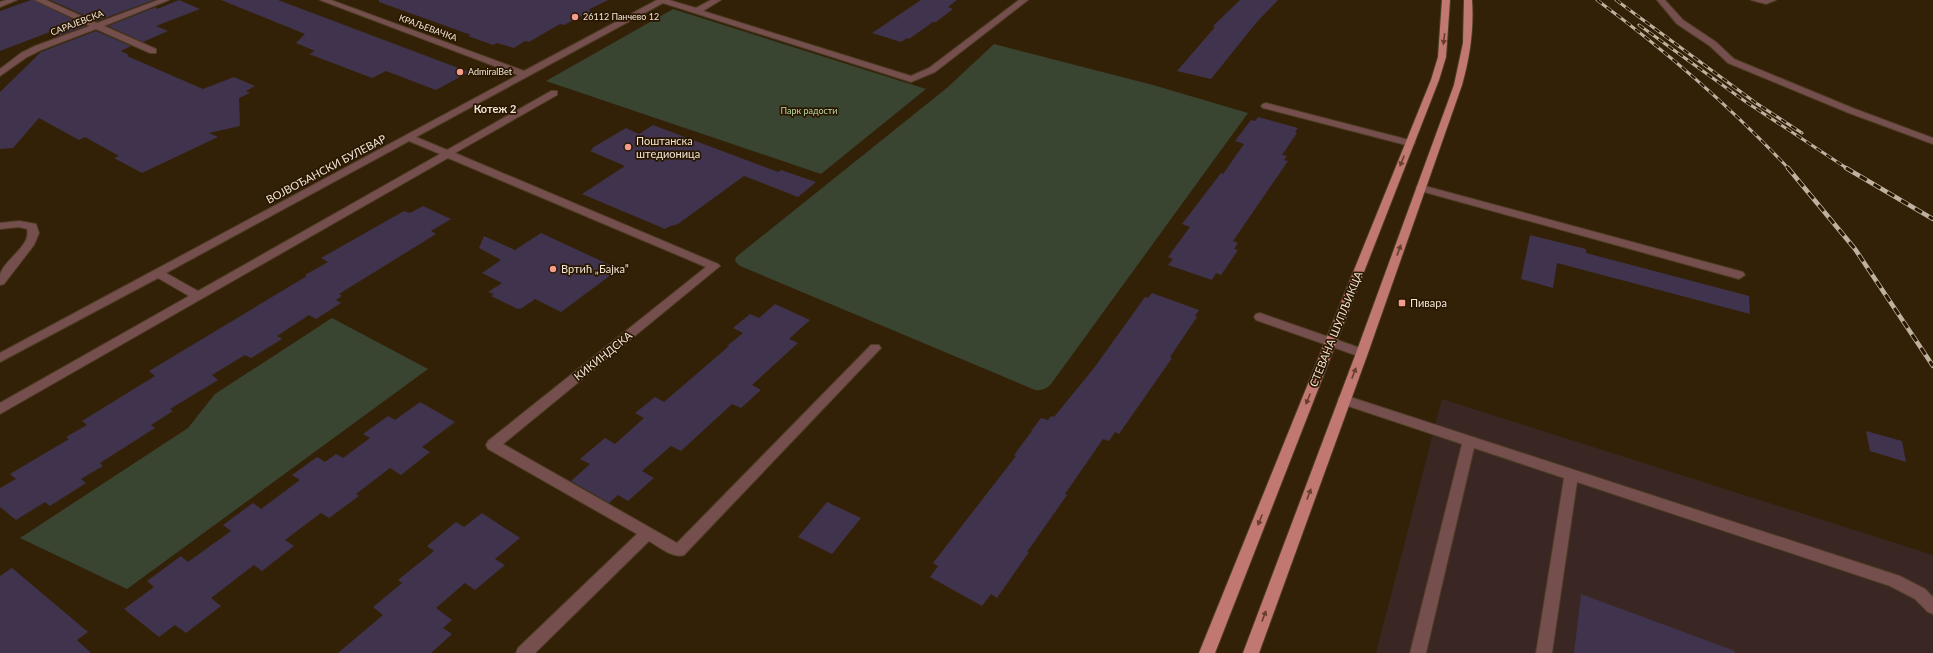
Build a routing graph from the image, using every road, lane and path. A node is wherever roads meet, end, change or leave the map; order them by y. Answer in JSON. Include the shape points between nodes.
{"nodes":[{"id":1,"x":13,"y":0,"type":"edge"},
{"id":2,"x":39,"y":0,"type":"edge"},
{"id":3,"x":166,"y":0,"type":"edge"},
{"id":4,"x":324,"y":0,"type":"edge"},
{"id":5,"x":662,"y":0,"type":"edge"},
{"id":6,"x":717,"y":0,"type":"edge"},
{"id":7,"x":1024,"y":0,"type":"edge"},
{"id":8,"x":1446,"y":0,"type":"edge"},
{"id":9,"x":1468,"y":0,"type":"edge"},
{"id":10,"x":1661,"y":0,"type":"edge"},
{"id":11,"x":1755,"y":0,"type":"edge"},
{"id":12,"x":1772,"y":0,"type":"edge"},
{"id":13,"x":0,"y":4,"type":"edge"},
{"id":14,"x":697,"y":11,"type":"junction"},
{"id":15,"x":97,"y":26,"type":"junction"},
{"id":16,"x":153,"y":51,"type":"dead end"},
{"id":17,"x":0,"y":73,"type":"edge"},
{"id":18,"x":526,"y":75,"type":"junction"},
{"id":19,"x":554,"y":93,"type":"dead end"},
{"id":20,"x":1266,"y":106,"type":"dead end"},
{"id":21,"x":410,"y":138,"type":"junction"},
{"id":22,"x":1933,"y":141,"type":"edge"},
{"id":23,"x":1410,"y":143,"type":"junction"},
{"id":24,"x":448,"y":154,"type":"junction"},
{"id":25,"x":1421,"y":188,"type":"junction"},
{"id":26,"x":0,"y":226,"type":"edge"},
{"id":27,"x":158,"y":273,"type":"junction"},
{"id":28,"x":1739,"y":275,"type":"dead end"},
{"id":29,"x":0,"y":281,"type":"edge"},
{"id":30,"x":198,"y":296,"type":"junction"},
{"id":31,"x":1260,"y":317,"type":"dead end"},
{"id":32,"x":1331,"y":342,"type":"junction"},
{"id":33,"x":875,"y":348,"type":"dead end"},
{"id":34,"x":1362,"y":353,"type":"junction"},
{"id":35,"x":0,"y":358,"type":"edge"},
{"id":36,"x":1344,"y":400,"type":"junction"},
{"id":37,"x":0,"y":409,"type":"edge"},
{"id":38,"x":1469,"y":442,"type":"junction"},
{"id":39,"x":1571,"y":474,"type":"junction"},
{"id":40,"x":647,"y":533,"type":"junction"},
{"id":41,"x":1933,"y":607,"type":"edge"},
{"id":42,"x":524,"y":653,"type":"edge"},
{"id":43,"x":1207,"y":653,"type":"edge"},
{"id":44,"x":1251,"y":653,"type":"edge"},
{"id":45,"x":1418,"y":653,"type":"edge"},
{"id":46,"x":1544,"y":653,"type":"edge"}],
"edges":[{"from":1,"to":13,"type":"street"},
{"from":2,"to":15,"type":"street"},
{"from":3,"to":15,"type":"street","name":"САРАЈЕВСКА"},
{"from":4,"to":18,"type":"street","name":"КРАЉЕВАЧКА"},
{"from":5,"to":14,"type":"street"},
{"from":5,"to":18,"type":"street","name":"ВОЈВОЂАНСКИ БУЛЕВАР"},
{"from":6,"to":14,"type":"street"},
{"from":7,"to":14,"type":"street","via":[[932,70],[911,79]]},
{"from":8,"to":23,"type":"main road","name":"СТЕВАНА ШУПЉИКЦА","one_way":true,"via":[[1442,57]]},
{"from":9,"to":25,"type":"main road","via":[[1464,62]]},
{"from":10,"to":22,"type":"street","via":[[1680,22],[1713,44],[1731,61]]},
{"from":11,"to":12,"type":"street"},
{"from":15,"to":16,"type":"street"},
{"from":15,"to":17,"type":"street","name":"САРАЈЕВСКА","via":[[28,53]]},
{"from":18,"to":21,"type":"street","name":"ВОЈВОЂАНСКИ БУЛЕВАР"},
{"from":19,"to":24,"type":"street"},
{"from":20,"to":23,"type":"street"},
{"from":21,"to":24,"type":"street"},
{"from":21,"to":27,"type":"street","name":"ВОЈВОЂАНСКИ БУЛЕВАР"},
{"from":23,"to":32,"type":"main road","name":"СТЕВАНА ШУПЉИКЦА","one_way":true},
{"from":24,"to":30,"type":"street"},
{"from":24,"to":40,"type":"street","name":"КИКИНДСКА","via":[[714,266],[493,445]]},
{"from":25,"to":28,"type":"street"},
{"from":34,"to":25,"type":"main road","one_way":true},
{"from":26,"to":29,"type":"street","via":[[32,226],[34,232],[30,243]]},
{"from":27,"to":30,"type":"street"},
{"from":27,"to":35,"type":"street","name":"ВОЈВОЂАНСКИ БУЛЕВАР"},
{"from":30,"to":37,"type":"street"},
{"from":31,"to":32,"type":"street"},
{"from":32,"to":34,"type":"street"},
{"from":32,"to":43,"type":"main road","name":"СТЕВАНА ШУПЉИКЦА","one_way":true},
{"from":33,"to":40,"type":"street","via":[[680,551]]},
{"from":36,"to":34,"type":"main road","one_way":true},
{"from":36,"to":38,"type":"street"},
{"from":44,"to":36,"type":"main road","one_way":true},
{"from":38,"to":39,"type":"street"},
{"from":38,"to":45,"type":"street"},
{"from":39,"to":41,"type":"street","via":[[1895,581],[1920,594]]},
{"from":39,"to":46,"type":"street"},
{"from":40,"to":42,"type":"street"}]}
